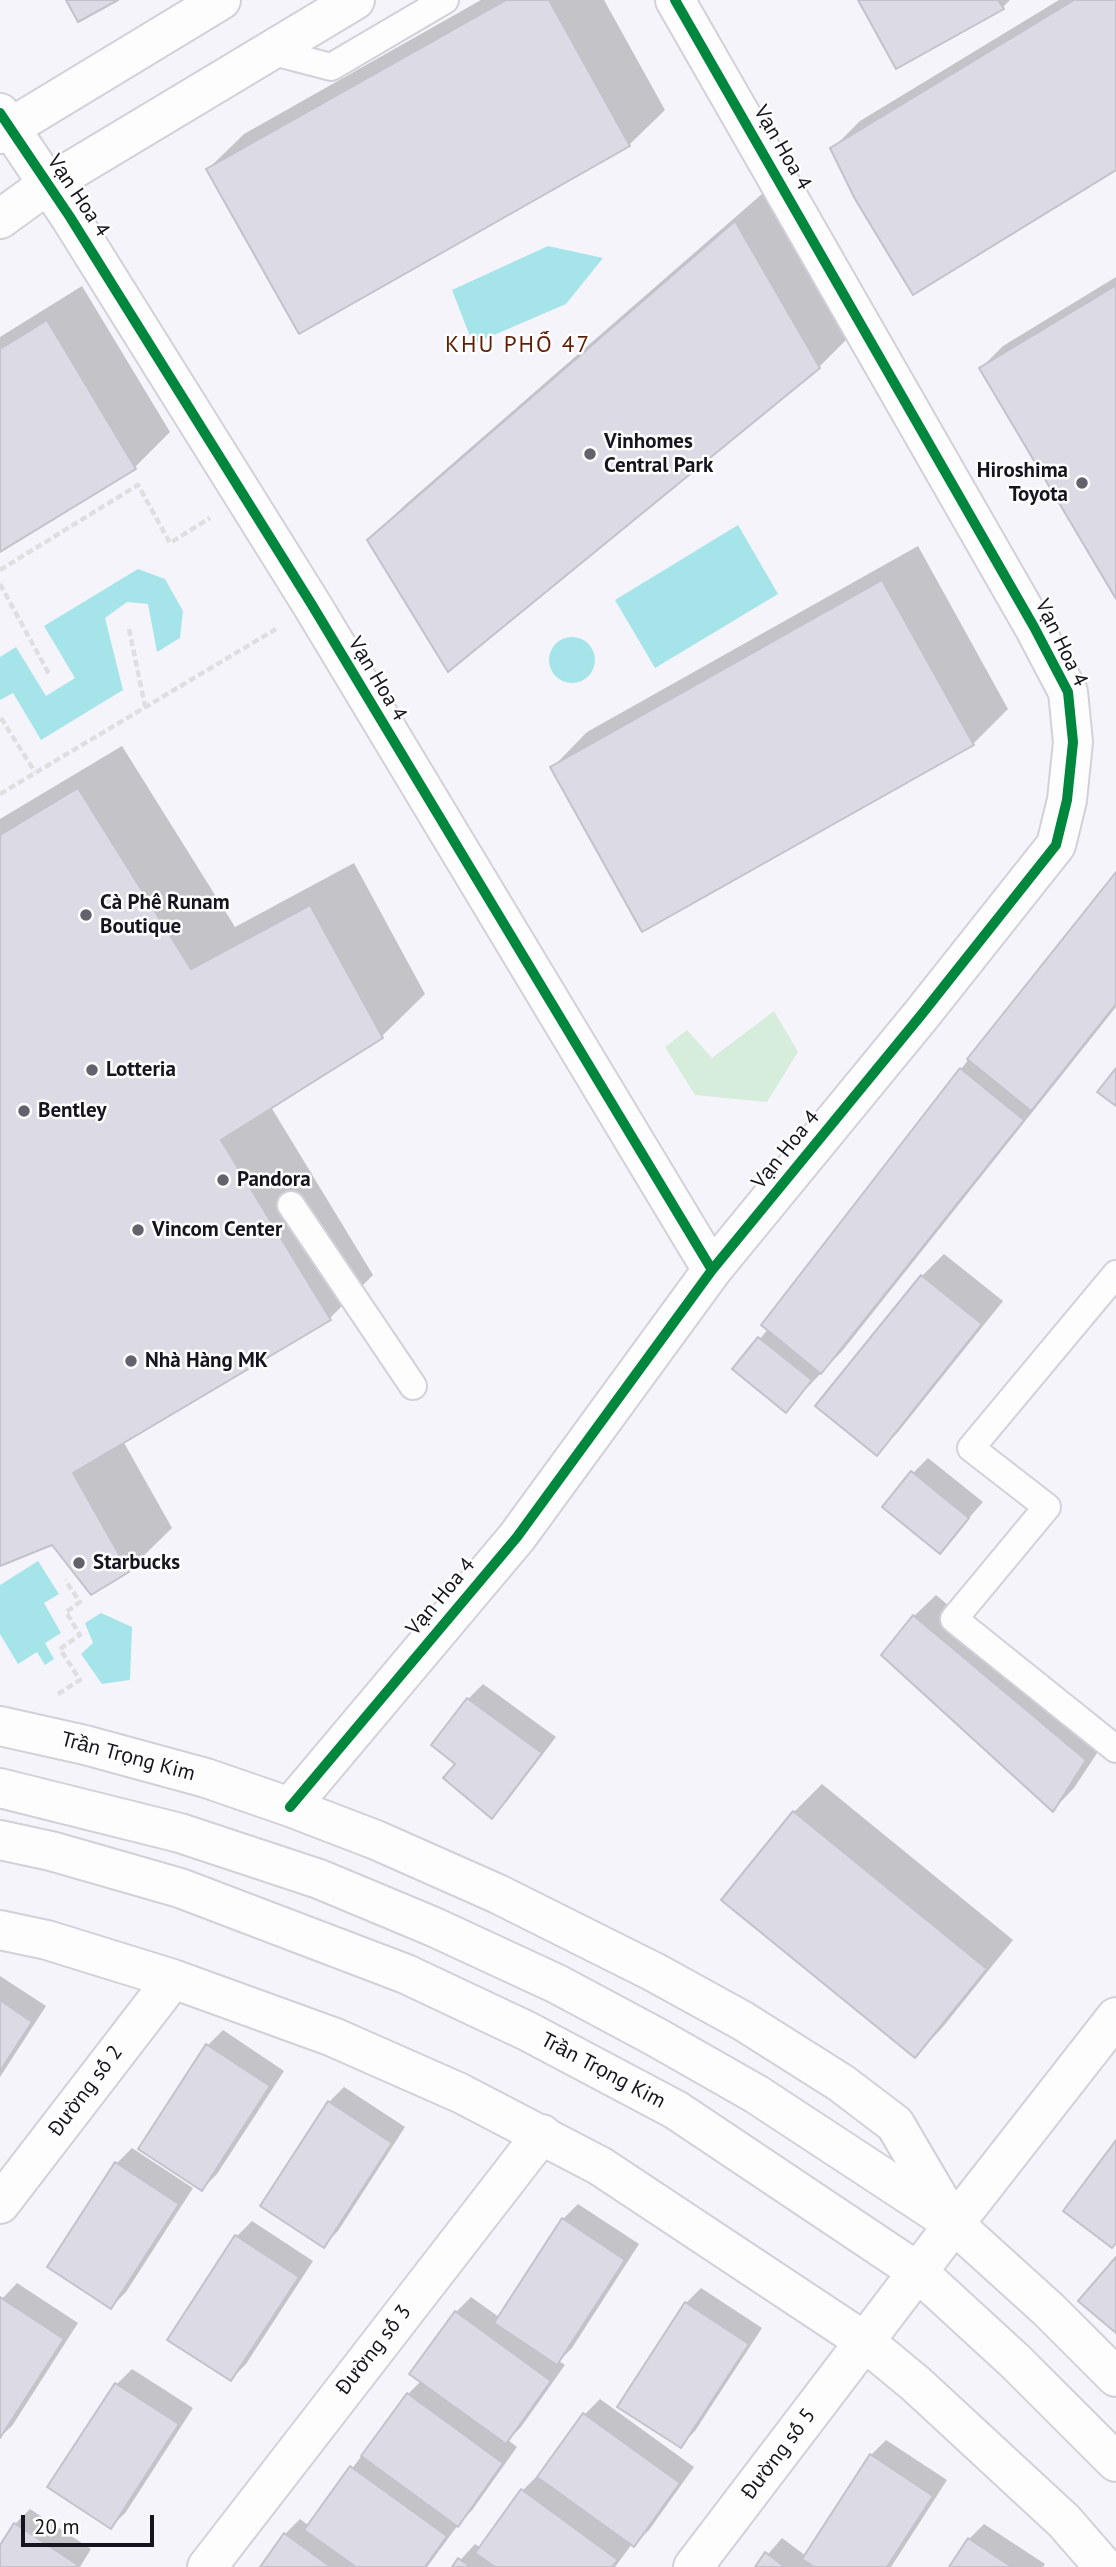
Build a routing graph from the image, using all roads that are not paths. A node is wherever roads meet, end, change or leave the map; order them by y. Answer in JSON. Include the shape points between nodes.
{"nodes":[{"id":1,"x":221,"y":0,"type":"edge"},
{"id":2,"x":355,"y":0,"type":"edge"},
{"id":3,"x":445,"y":0,"type":"edge"},
{"id":4,"x":675,"y":0,"type":"edge"},
{"id":5,"x":270,"y":51,"type":"junction"},
{"id":6,"x":3,"y":125,"type":"edge"},
{"id":7,"x":47,"y":186,"type":"junction"},
{"id":8,"x":0,"y":219,"type":"edge"},
{"id":9,"x":291,"y":1205,"type":"dead end"},
{"id":10,"x":712,"y":1270,"type":"junction"},
{"id":11,"x":1116,"y":1274,"type":"edge"},
{"id":12,"x":413,"y":1386,"type":"dead end"},
{"id":13,"x":0,"y":1726,"type":"edge"},
{"id":14,"x":1116,"y":1749,"type":"edge"},
{"id":15,"x":0,"y":1788,"type":"edge"},
{"id":16,"x":290,"y":1807,"type":"junction"},
{"id":17,"x":0,"y":1840,"type":"edge"},
{"id":18,"x":0,"y":1930,"type":"edge"},
{"id":19,"x":173,"y":1979,"type":"junction"},
{"id":20,"x":1116,"y":2017,"type":"edge"},
{"id":21,"x":542,"y":2134,"type":"junction"},
{"id":22,"x":0,"y":2204,"type":"edge"},
{"id":23,"x":954,"y":2224,"type":"junction"},
{"id":24,"x":918,"y":2272,"type":"junction"},
{"id":25,"x":864,"y":2342,"type":"junction"},
{"id":26,"x":1116,"y":2377,"type":"edge"},
{"id":27,"x":1116,"y":2462,"type":"edge"},
{"id":28,"x":207,"y":2567,"type":"edge"},
{"id":29,"x":693,"y":2567,"type":"edge"},
{"id":30,"x":1104,"y":2567,"type":"edge"}],
"edges":[{"from":1,"to":6,"type":"street","name":"Vạn Hoa 4"},
{"from":2,"to":5,"type":"street","name":"Vạn Hoa 4"},
{"from":3,"to":5,"type":"lane","via":[[331,67]]},
{"from":4,"to":10,"type":"street","name":"Vạn Hoa 4","via":[[1034,627],[1068,692],[1073,742],[1056,845]]},
{"from":5,"to":7,"type":"street","name":"Vạn Hoa 4"},
{"from":6,"to":7,"type":"street","name":"Vạn Hoa 4"},
{"from":7,"to":8,"type":"street","name":"Vạn Hoa 4"},
{"from":7,"to":10,"type":"street","name":"Vạn Hoa 4","via":[[312,605]]},
{"from":9,"to":12,"type":"lane"},
{"from":10,"to":16,"type":"street","name":"Vạn Hoa 4","via":[[517,1537]]},
{"from":11,"to":14,"type":"lane","via":[[971,1448],[1047,1507],[954,1619]]},
{"from":13,"to":16,"type":"street","name":"Trần Trọng Kim","via":[[205,1777]]},
{"from":15,"to":23,"type":"street","name":"Trần Trọng Kim","via":[[180,1833],[319,1879],[447,1933],[656,2037],[755,2094]]},
{"from":16,"to":23,"type":"street","name":"Trần Trọng Kim","via":[[498,1894],[743,2021],[841,2083],[895,2124]]},
{"from":17,"to":24,"type":"street","name":"Trần Trọng Kim","via":[[180,1888],[407,1974],[676,2110]]},
{"from":18,"to":19,"type":"street"},
{"from":19,"to":21,"type":"street","via":[[333,2037]]},
{"from":19,"to":22,"type":"street","name":"Đường số 2"},
{"from":20,"to":23,"type":"street","name":"Đường số 5"},
{"from":21,"to":25,"type":"street","via":[[600,2166]]},
{"from":21,"to":28,"type":"street","name":"Đường số 3"},
{"from":23,"to":24,"type":"street","name":"Đường số 5"},
{"from":23,"to":26,"type":"street","name":"Trần Trọng Kim"},
{"from":24,"to":25,"type":"street","name":"Đường số 5"},
{"from":24,"to":27,"type":"street","name":"Trần Trọng Kim"},
{"from":25,"to":29,"type":"street","name":"Đường số 5"},
{"from":25,"to":30,"type":"street","via":[[1064,2521]]}]}
